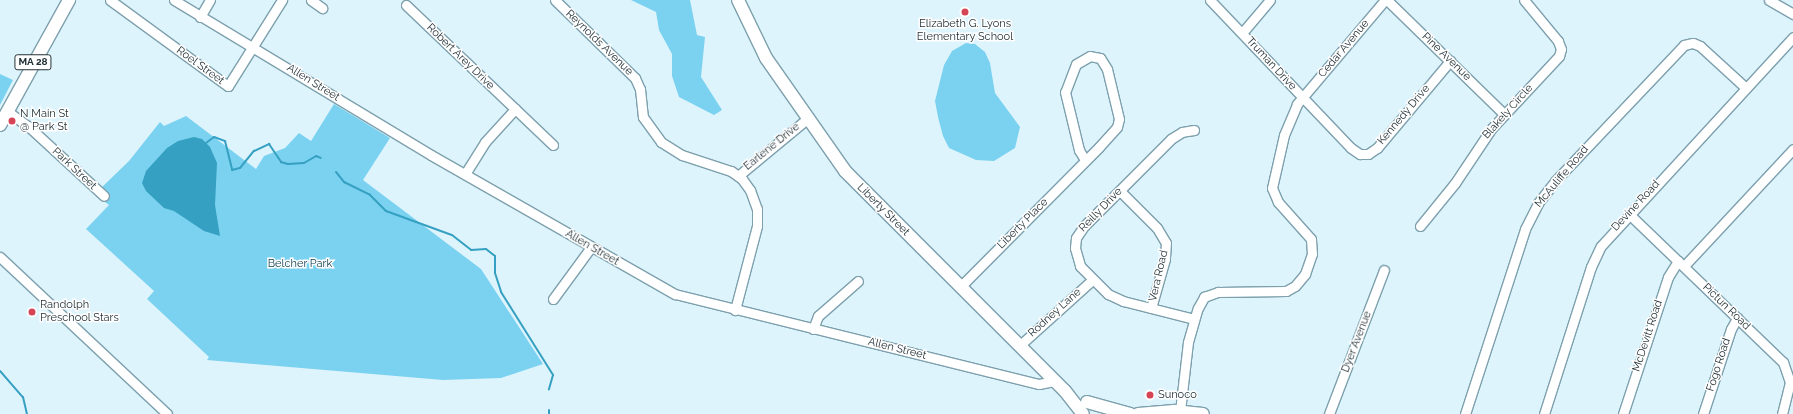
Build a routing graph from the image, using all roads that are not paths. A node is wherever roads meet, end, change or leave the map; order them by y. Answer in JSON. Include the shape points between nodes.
{"nodes":[{"id":1,"x":69,"y":0,"type":"edge"},
{"id":2,"x":110,"y":0,"type":"edge"},
{"id":3,"x":174,"y":0,"type":"edge"},
{"id":4,"x":210,"y":0,"type":"edge"},
{"id":5,"x":282,"y":0,"type":"edge"},
{"id":6,"x":311,"y":0,"type":"edge"},
{"id":7,"x":555,"y":0,"type":"edge"},
{"id":8,"x":738,"y":0,"type":"edge"},
{"id":9,"x":1210,"y":0,"type":"edge"},
{"id":10,"x":1270,"y":0,"type":"edge"},
{"id":11,"x":1386,"y":0,"type":"edge"},
{"id":12,"x":1524,"y":0,"type":"edge"},
{"id":13,"x":1770,"y":0,"type":"edge"},
{"id":14,"x":406,"y":5,"type":"dead end"},
{"id":15,"x":322,"y":8,"type":"dead end"},
{"id":16,"x":1793,"y":14,"type":"edge"},
{"id":17,"x":200,"y":17,"type":"junction"},
{"id":18,"x":1242,"y":33,"type":"junction"},
{"id":19,"x":1793,"y":37,"type":"edge"},
{"id":20,"x":253,"y":46,"type":"junction"},
{"id":21,"x":1450,"y":61,"type":"junction"},
{"id":22,"x":1746,"y":88,"type":"junction"},
{"id":23,"x":1303,"y":98,"type":"junction"},
{"id":24,"x":515,"y":109,"type":"junction"},
{"id":25,"x":8,"y":111,"type":"junction"},
{"id":26,"x":1504,"y":114,"type":"junction"},
{"id":27,"x":807,"y":119,"type":"junction"},
{"id":28,"x":0,"y":126,"type":"edge"},
{"id":29,"x":1194,"y":130,"type":"dead end"},
{"id":30,"x":553,"y":145,"type":"dead end"},
{"id":31,"x":1793,"y":149,"type":"edge"},
{"id":32,"x":1085,"y":160,"type":"junction"},
{"id":33,"x":465,"y":174,"type":"junction"},
{"id":34,"x":738,"y":176,"type":"junction"},
{"id":35,"x":1120,"y":191,"type":"junction"},
{"id":36,"x":104,"y":196,"type":"dead end"},
{"id":37,"x":1629,"y":214,"type":"junction"},
{"id":38,"x":1420,"y":226,"type":"dead end"},
{"id":39,"x":591,"y":247,"type":"junction"},
{"id":40,"x":0,"y":257,"type":"edge"},
{"id":41,"x":1681,"y":263,"type":"junction"},
{"id":42,"x":1384,"y":270,"type":"dead end"},
{"id":43,"x":1092,"y":280,"type":"junction"},
{"id":44,"x":858,"y":282,"type":"dead end"},
{"id":45,"x":960,"y":287,"type":"junction"},
{"id":46,"x":553,"y":299,"type":"dead end"},
{"id":47,"x":1151,"y":308,"type":"junction"},
{"id":48,"x":735,"y":310,"type":"junction"},
{"id":49,"x":1738,"y":318,"type":"junction"},
{"id":50,"x":1194,"y":319,"type":"junction"},
{"id":51,"x":813,"y":329,"type":"junction"},
{"id":52,"x":1019,"y":346,"type":"junction"},
{"id":53,"x":1054,"y":381,"type":"junction"},
{"id":54,"x":1065,"y":391,"type":"junction"},
{"id":55,"x":1087,"y":402,"type":"junction"},
{"id":56,"x":1180,"y":411,"type":"junction"},
{"id":57,"x":167,"y":414,"type":"edge"},
{"id":58,"x":1083,"y":414,"type":"edge"},
{"id":59,"x":1098,"y":414,"type":"edge"},
{"id":60,"x":1130,"y":414,"type":"edge"},
{"id":61,"x":1138,"y":414,"type":"edge"},
{"id":62,"x":1203,"y":414,"type":"edge"},
{"id":63,"x":1329,"y":414,"type":"edge"},
{"id":64,"x":1464,"y":414,"type":"edge"},
{"id":65,"x":1544,"y":414,"type":"edge"},
{"id":66,"x":1623,"y":414,"type":"edge"},
{"id":67,"x":1703,"y":414,"type":"edge"},
{"id":68,"x":1782,"y":414,"type":"edge"}],
"edges":[{"from":1,"to":25,"type":"main road","number":"MA 28"},
{"from":2,"to":20,"type":"street","name":"Roel Street","via":[[228,86]]},
{"from":3,"to":17,"type":"street","name":"Allen Street"},
{"from":4,"to":17,"type":"street"},
{"from":5,"to":20,"type":"street","name":"Roel Street"},
{"from":6,"to":15,"type":"street"},
{"from":7,"to":34,"type":"street","name":"Reynolds Avenue","via":[[635,78],[640,89],[643,117],[661,142],[678,153]]},
{"from":8,"to":27,"type":"main road","name":"Liberty Street","via":[[764,54]]},
{"from":9,"to":18,"type":"street","name":"Truman Drive"},
{"from":10,"to":18,"type":"street"},
{"from":11,"to":21,"type":"street","name":"Pine Avenue"},
{"from":11,"to":23,"type":"street","name":"Cedar Avenue"},
{"from":12,"to":26,"type":"street","name":"Blakely Circle","via":[[1558,41],[1560,52],[1554,62]]},
{"from":13,"to":16,"type":"street"},
{"from":14,"to":24,"type":"street","name":"Robert Arey Drive"},
{"from":17,"to":20,"type":"street","name":"Allen Street"},
{"from":18,"to":23,"type":"street","name":"Truman Drive"},
{"from":19,"to":22,"type":"street","name":"Devine Road"},
{"from":20,"to":33,"type":"street","name":"Allen Street"},
{"from":21,"to":23,"type":"street","name":"Kennedy Drive","via":[[1377,148],[1368,154],[1354,151]]},
{"from":21,"to":26,"type":"street","name":"Pine Avenue"},
{"from":22,"to":37,"type":"street","name":"Devine Road"},
{"from":22,"to":64,"type":"street","name":"McAuliffe Road","via":[[1700,46],[1693,43],[1684,45],[1555,182],[1538,203],[1525,229]]},
{"from":23,"to":50,"type":"street","name":"Truman Drive","via":[[1289,119],[1271,184],[1275,199],[1311,239],[1312,254],[1305,274],[1295,286],[1282,292],[1211,294],[1200,304]]},
{"from":24,"to":30,"type":"street","name":"Robert Arey Drive"},
{"from":24,"to":33,"type":"street","via":[[485,142]]},
{"from":25,"to":28,"type":"main road","number":"MA 28"},
{"from":25,"to":36,"type":"street","name":"Park Street","via":[[28,126]]},
{"from":26,"to":38,"type":"street","name":"Blakely Circle","via":[[1476,147],[1458,178]]},
{"from":27,"to":34,"type":"street","name":"Earlene Drive"},
{"from":27,"to":45,"type":"main road","name":"Liberty Street","via":[[860,188]]},
{"from":29,"to":35,"type":"street","name":"Reilly Drive","via":[[1174,136]]},
{"from":31,"to":41,"type":"street","name":"McDevitt Road"},
{"from":32,"to":32,"type":"street","name":"Liberty Place","via":[[1115,130],[1119,122],[1106,65],[1100,58],[1090,56],[1076,64],[1065,92],[1079,150]]},
{"from":32,"to":45,"type":"street","name":"Liberty Place"},
{"from":33,"to":39,"type":"street","name":"Allen Street"},
{"from":34,"to":48,"type":"street","via":[[750,190],[758,215],[755,237]]},
{"from":35,"to":43,"type":"street","name":"Reilly Drive","via":[[1084,226],[1076,238],[1076,257]]},
{"from":35,"to":47,"type":"street","name":"Vera Road","via":[[1157,228],[1166,243],[1165,259]]},
{"from":37,"to":41,"type":"street","name":"Pictun Road"},
{"from":37,"to":65,"type":"street","name":"Devine Road","via":[[1605,241],[1593,262]]},
{"from":39,"to":46,"type":"street"},
{"from":39,"to":48,"type":"street","name":"Allen Street","via":[[675,294]]},
{"from":40,"to":57,"type":"street"},
{"from":41,"to":49,"type":"street","name":"Pictun Road"},
{"from":41,"to":66,"type":"street","name":"McDevitt Road","via":[[1668,277]]},
{"from":42,"to":63,"type":"street","name":"Dyer Avenue"},
{"from":43,"to":47,"type":"street","name":"Reilly Drive","via":[[1113,297]]},
{"from":43,"to":52,"type":"street","name":"Rodney Lane"},
{"from":44,"to":51,"type":"street","via":[[818,316]]},
{"from":45,"to":52,"type":"main road","name":"Liberty Street"},
{"from":47,"to":50,"type":"street","name":"Reilly Drive"},
{"from":48,"to":51,"type":"street","name":"Allen Street"},
{"from":49,"to":67,"type":"street","name":"Fogo Road","via":[[1731,329]]},
{"from":49,"to":68,"type":"street","name":"Pictun Road","via":[[1787,369],[1790,387]]},
{"from":50,"to":56,"type":"street","name":"Truman Drive","via":[[1184,364]]},
{"from":51,"to":53,"type":"street","name":"Allen Street","via":[[1039,384]]},
{"from":52,"to":53,"type":"main road","name":"Liberty Street"},
{"from":53,"to":54,"type":"main road","name":"Liberty Street"},
{"from":54,"to":55,"type":"main road","name":"Liberty Street"},
{"from":54,"to":58,"type":"main road","name":"Liberty Street"},
{"from":55,"to":59,"type":"main road","name":"Liberty Street"},
{"from":55,"to":60,"type":"main road"},
{"from":56,"to":61,"type":"main road"},
{"from":56,"to":62,"type":"main road"}]}
